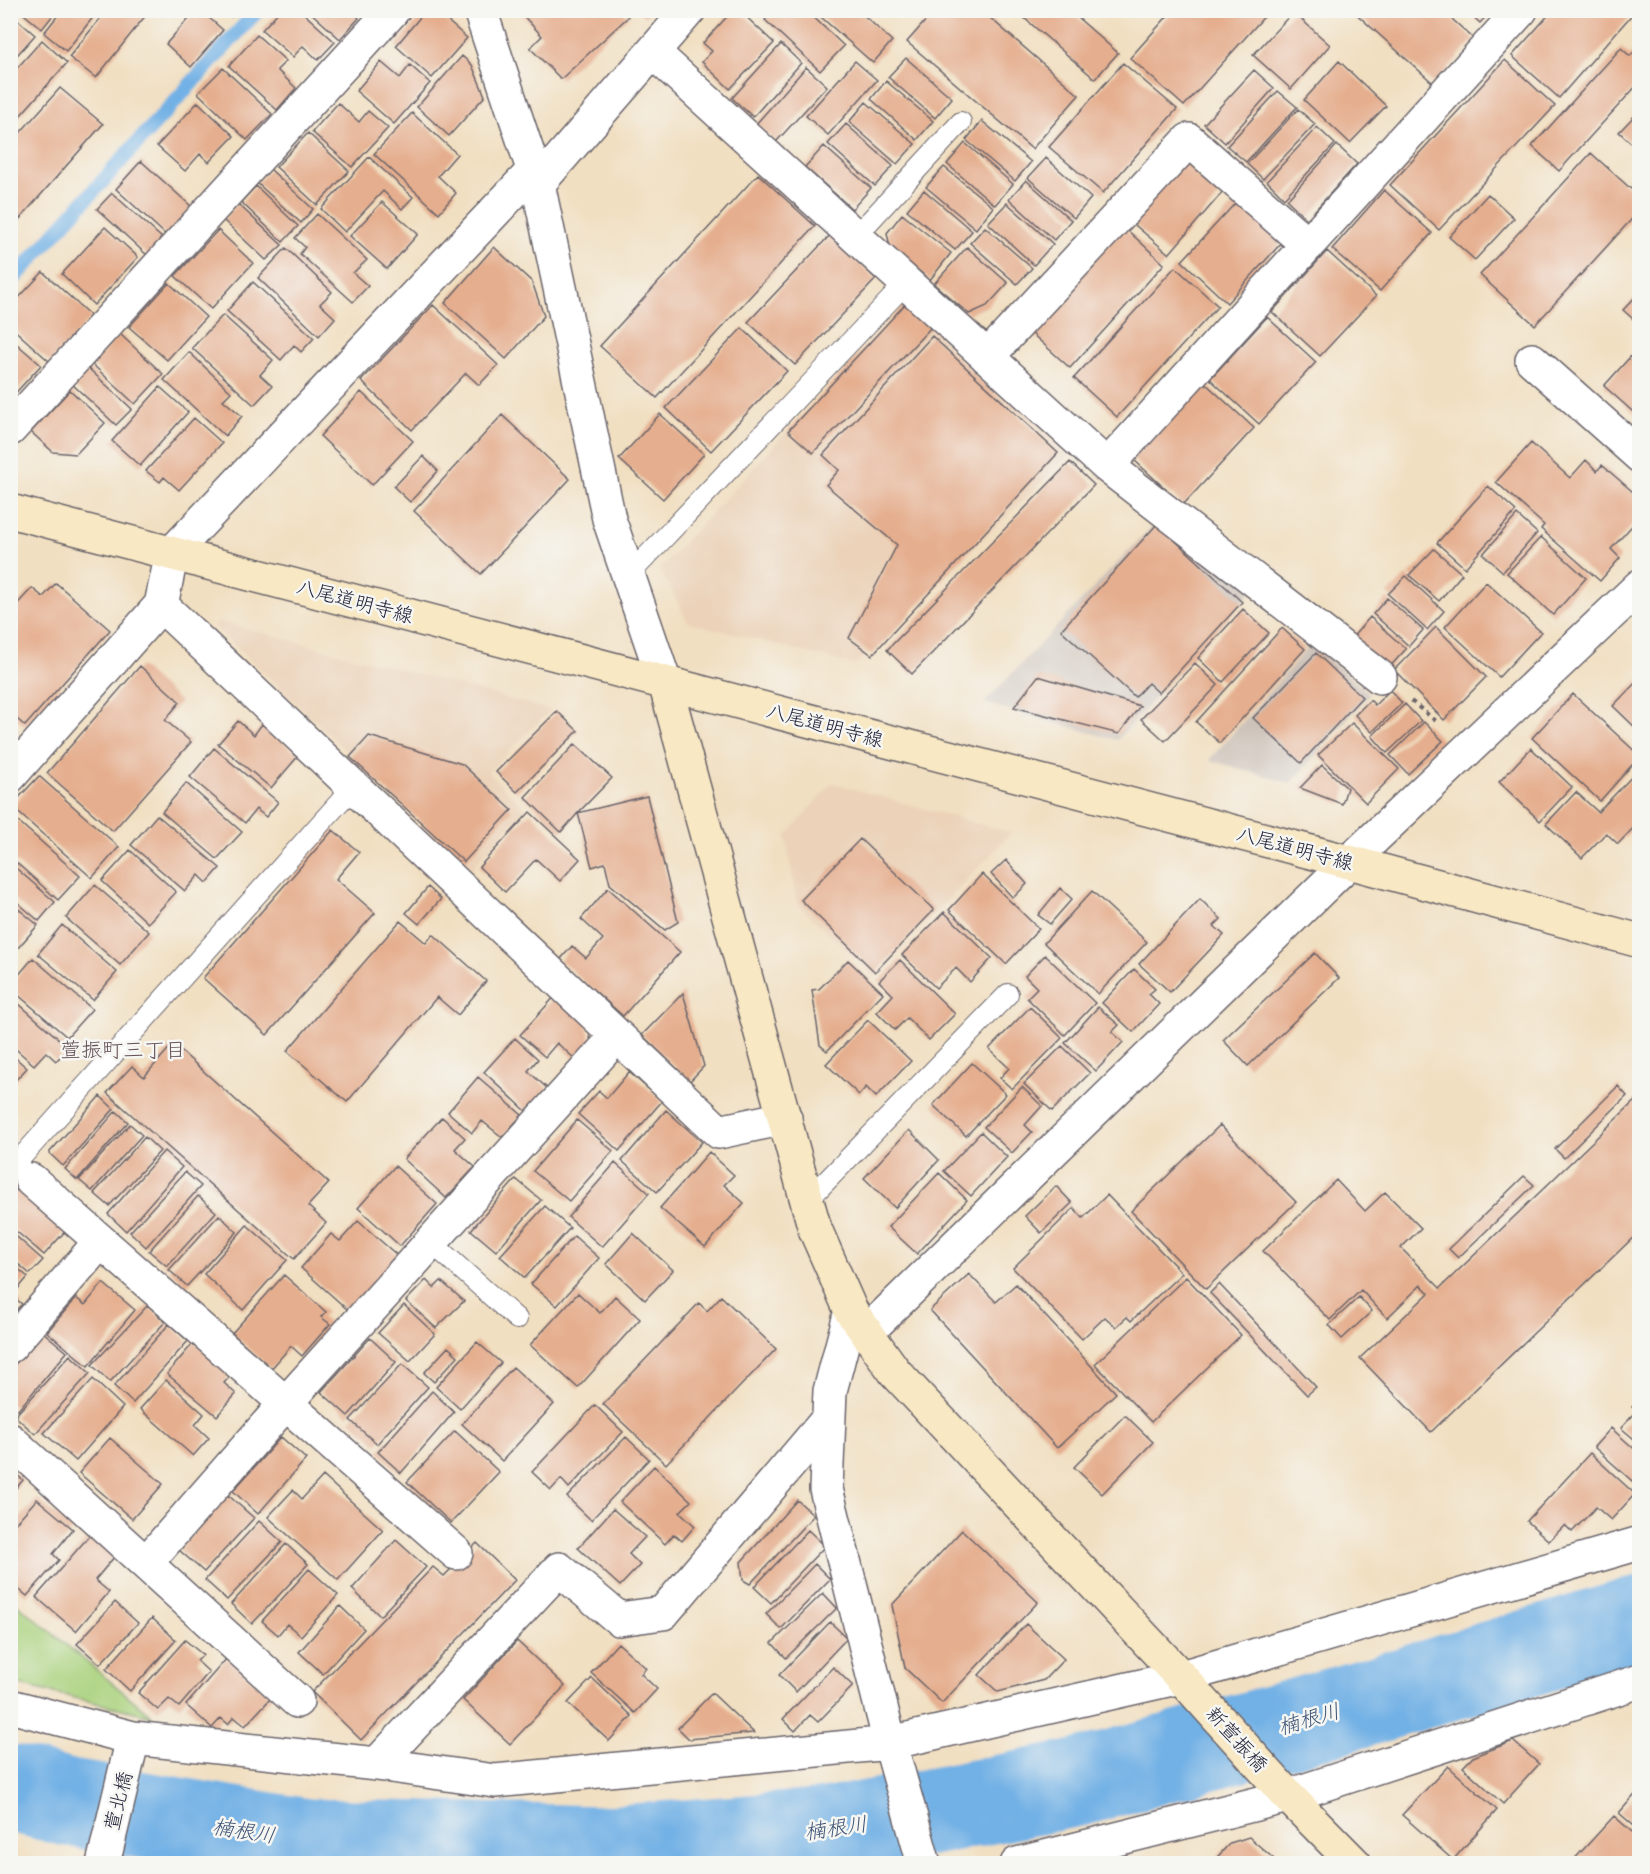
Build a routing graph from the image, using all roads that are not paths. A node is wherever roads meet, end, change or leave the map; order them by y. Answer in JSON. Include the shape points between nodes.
{"nodes":[{"id":1,"x":393,"y":10,"type":"edge"},
{"id":2,"x":480,"y":10,"type":"edge"},
{"id":3,"x":689,"y":10,"type":"edge"},
{"id":4,"x":1521,"y":10,"type":"edge"},
{"id":5,"x":653,"y":52,"type":"junction"},
{"id":6,"x":961,"y":122,"type":"dead end"},
{"id":7,"x":536,"y":177,"type":"junction"},
{"id":8,"x":856,"y":237,"type":"junction"},
{"id":9,"x":1308,"y":245,"type":"junction"},
{"id":10,"x":906,"y":283,"type":"junction"},
{"id":11,"x":987,"y":357,"type":"junction"},
{"id":12,"x":1532,"y":360,"type":"dead end"},
{"id":13,"x":10,"y":429,"type":"edge"},
{"id":14,"x":1640,"y":456,"type":"edge"},
{"id":15,"x":1107,"y":466,"type":"junction"},
{"id":16,"x":10,"y":511,"type":"edge"},
{"id":17,"x":172,"y":553,"type":"junction"},
{"id":18,"x":628,"y":576,"type":"junction"},
{"id":19,"x":1640,"y":586,"type":"edge"},
{"id":20,"x":161,"y":605,"type":"junction"},
{"id":21,"x":1380,"y":677,"type":"road end"},
{"id":22,"x":665,"y":683,"type":"junction"},
{"id":23,"x":10,"y":776,"type":"edge"},
{"id":24,"x":354,"y":786,"type":"junction"},
{"id":25,"x":1349,"y":862,"type":"junction"},
{"id":26,"x":1640,"y":940,"type":"edge"},
{"id":27,"x":1008,"y":994,"type":"dead end"},
{"id":28,"x":617,"y":1036,"type":"junction"},
{"id":29,"x":785,"y":1118,"type":"junction"},
{"id":30,"x":21,"y":1175,"type":"edge"},
{"id":31,"x":807,"y":1201,"type":"junction"},
{"id":32,"x":100,"y":1242,"type":"junction"},
{"id":33,"x":431,"y":1242,"type":"junction"},
{"id":34,"x":517,"y":1319,"type":"dead end"},
{"id":35,"x":859,"y":1322,"type":"junction"},
{"id":36,"x":10,"y":1346,"type":"edge"},
{"id":37,"x":285,"y":1404,"type":"junction"},
{"id":38,"x":829,"y":1418,"type":"junction"},
{"id":39,"x":10,"y":1440,"type":"edge"},
{"id":40,"x":1640,"y":1543,"type":"edge"},
{"id":41,"x":456,"y":1553,"type":"dead end"},
{"id":42,"x":146,"y":1563,"type":"junction"},
{"id":43,"x":1640,"y":1681,"type":"edge"},
{"id":44,"x":1190,"y":1686,"type":"junction"},
{"id":45,"x":297,"y":1701,"type":"dead end"},
{"id":46,"x":10,"y":1706,"type":"edge"},
{"id":47,"x":133,"y":1738,"type":"junction"},
{"id":48,"x":890,"y":1743,"type":"junction"},
{"id":49,"x":377,"y":1764,"type":"junction"},
{"id":50,"x":1281,"y":1788,"type":"junction"},
{"id":51,"x":103,"y":1863,"type":"edge"},
{"id":52,"x":924,"y":1863,"type":"edge"},
{"id":53,"x":1017,"y":1863,"type":"edge"},
{"id":54,"x":1355,"y":1863,"type":"edge"}],
"edges":[{"from":1,"to":13,"type":"street"},
{"from":2,"to":7,"type":"street"},
{"from":3,"to":5,"type":"street"},
{"from":4,"to":9,"type":"street"},
{"from":5,"to":7,"type":"street"},
{"from":5,"to":8,"type":"street"},
{"from":6,"to":8,"type":"lane"},
{"from":7,"to":17,"type":"street"},
{"from":7,"to":18,"type":"street","via":[[609,519]]},
{"from":8,"to":10,"type":"street"},
{"from":9,"to":11,"type":"street","via":[[1189,140]]},
{"from":9,"to":15,"type":"street"},
{"from":10,"to":11,"type":"street"},
{"from":10,"to":18,"type":"lane"},
{"from":11,"to":15,"type":"street"},
{"from":12,"to":14,"type":"street"},
{"from":15,"to":21,"type":"street"},
{"from":16,"to":17,"type":"main road","name":"八尾道明寺線"},
{"from":17,"to":20,"type":"street"},
{"from":17,"to":22,"type":"main road","name":"八尾道明寺線"},
{"from":18,"to":22,"type":"street"},
{"from":19,"to":25,"type":"street"},
{"from":20,"to":23,"type":"street"},
{"from":20,"to":24,"type":"street"},
{"from":22,"to":25,"type":"main road","name":"八尾道明寺線"},
{"from":22,"to":29,"type":"main road","name":"新萱振橋"},
{"from":24,"to":28,"type":"street"},
{"from":24,"to":30,"type":"lane"},
{"from":25,"to":26,"type":"main road","name":"八尾道明寺線"},
{"from":25,"to":35,"type":"street"},
{"from":27,"to":31,"type":"lane"},
{"from":28,"to":29,"type":"street","via":[[719,1132]]},
{"from":28,"to":33,"type":"street"},
{"from":29,"to":31,"type":"main road","name":"新萱振橋"},
{"from":30,"to":32,"type":"street"},
{"from":31,"to":35,"type":"main road","name":"新萱振橋","via":[[815,1229]]},
{"from":32,"to":36,"type":"street"},
{"from":32,"to":37,"type":"street"},
{"from":33,"to":34,"type":"lane"},
{"from":33,"to":37,"type":"street"},
{"from":35,"to":38,"type":"street","via":[[830,1391]]},
{"from":35,"to":44,"type":"main road","name":"新萱振橋","via":[[896,1372]]},
{"from":37,"to":41,"type":"street"},
{"from":37,"to":42,"type":"street"},
{"from":38,"to":48,"type":"street","via":[[826,1489]]},
{"from":38,"to":49,"type":"street","via":[[663,1613],[619,1619],[559,1569]]},
{"from":39,"to":42,"type":"street"},
{"from":40,"to":44,"type":"street"},
{"from":42,"to":45,"type":"street"},
{"from":43,"to":50,"type":"street"},
{"from":44,"to":48,"type":"street"},
{"from":44,"to":50,"type":"main road","name":"新萱振橋"},
{"from":46,"to":47,"type":"street"},
{"from":47,"to":49,"type":"street"},
{"from":47,"to":51,"type":"street","name":"萱北橋"},
{"from":48,"to":49,"type":"street","via":[[495,1781]]},
{"from":48,"to":52,"type":"street"},
{"from":50,"to":53,"type":"street"},
{"from":50,"to":54,"type":"main road","name":"新萱振橋"}]}
